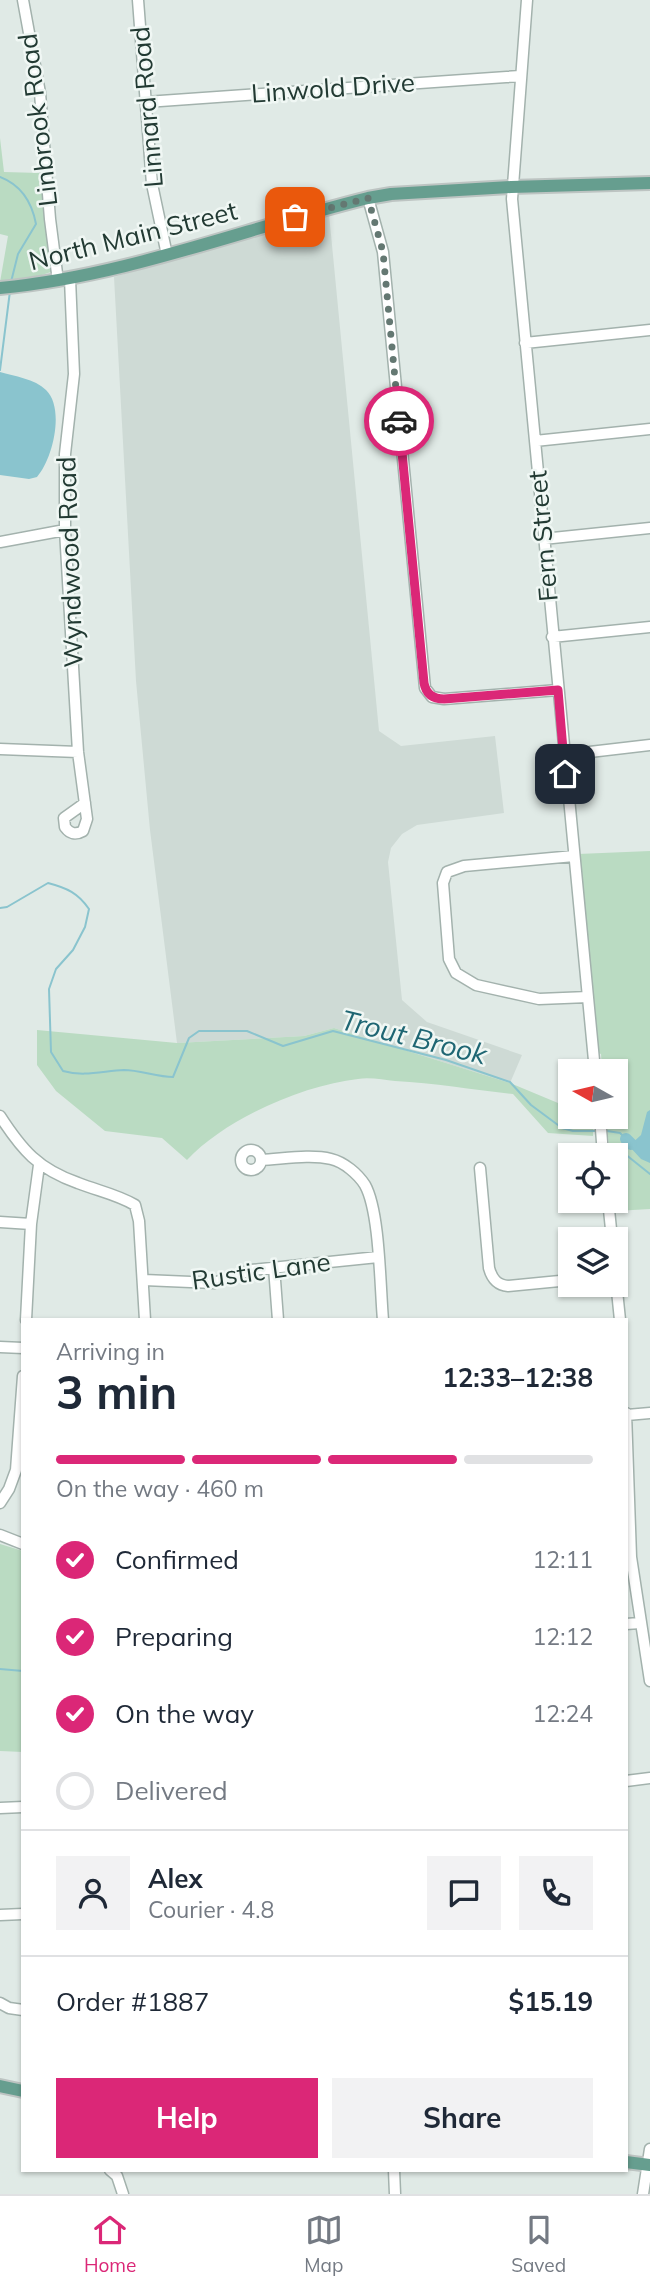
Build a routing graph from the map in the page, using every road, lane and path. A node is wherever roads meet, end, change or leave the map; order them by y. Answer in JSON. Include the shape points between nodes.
{"nodes":[{"id":1,"x":23,"y":0,"type":"edge"},
{"id":2,"x":138,"y":0,"type":"edge"},
{"id":3,"x":527,"y":0,"type":"edge"},
{"id":4,"x":520,"y":76,"type":"junction"},
{"id":5,"x":146,"y":102,"type":"junction"},
{"id":6,"x":650,"y":183,"type":"edge"},
{"id":7,"x":511,"y":187,"type":"junction"},
{"id":8,"x":368,"y":198,"type":"junction"},
{"id":9,"x":167,"y":255,"type":"junction"},
{"id":10,"x":64,"y":280,"type":"junction"},
{"id":11,"x":0,"y":288,"type":"edge"},
{"id":12,"x":650,"y":330,"type":"edge"},
{"id":13,"x":525,"y":343,"type":"junction"},
{"id":14,"x":650,"y":429,"type":"edge"},
{"id":15,"x":534,"y":441,"type":"junction"},
{"id":16,"x":650,"y":528,"type":"edge"},
{"id":17,"x":65,"y":530,"type":"junction"},
{"id":18,"x":543,"y":539,"type":"junction"},
{"id":19,"x":0,"y":542,"type":"edge"},
{"id":20,"x":650,"y":627,"type":"edge"},
{"id":21,"x":552,"y":638,"type":"junction"},
{"id":22,"x":558,"y":690,"type":"junction"},
{"id":23,"x":650,"y":745,"type":"edge"},
{"id":24,"x":0,"y":749,"type":"edge"},
{"id":25,"x":78,"y":752,"type":"junction"},
{"id":26,"x":564,"y":755,"type":"junction"},
{"id":27,"x":85,"y":803,"type":"dead end"},
{"id":28,"x":574,"y":856,"type":"junction"},
{"id":29,"x":588,"y":997,"type":"junction"},
{"id":30,"x":594,"y":1059,"type":"edge"},
{"id":31,"x":0,"y":1116,"type":"edge"},
{"id":32,"x":261,"y":1160,"type":"dead end"},
{"id":33,"x":39,"y":1165,"type":"junction"},
{"id":34,"x":480,"y":1168,"type":"dead end"},
{"id":35,"x":0,"y":1222,"type":"edge"},
{"id":36,"x":31,"y":1224,"type":"junction"},
{"id":37,"x":378,"y":1257,"type":"junction"},
{"id":38,"x":274,"y":1267,"type":"junction"},
{"id":39,"x":144,"y":1280,"type":"junction"},
{"id":40,"x":558,"y":1281,"type":"edge"},
{"id":41,"x":618,"y":1297,"type":"edge"},
{"id":42,"x":26,"y":1318,"type":"edge"},
{"id":43,"x":145,"y":1318,"type":"edge"},
{"id":44,"x":278,"y":1318,"type":"edge"},
{"id":45,"x":383,"y":1318,"type":"edge"},
{"id":46,"x":620,"y":1318,"type":"edge"},
{"id":47,"x":0,"y":1347,"type":"edge"},
{"id":48,"x":21,"y":1348,"type":"edge"},
{"id":49,"x":21,"y":1403,"type":"edge"},
{"id":50,"x":650,"y":1413,"type":"edge"},
{"id":51,"x":628,"y":1414,"type":"edge"},
{"id":52,"x":628,"y":1499,"type":"edge"},
{"id":53,"x":0,"y":1503,"type":"edge"},
{"id":54,"x":0,"y":1535,"type":"edge"},
{"id":55,"x":21,"y":1543,"type":"edge"},
{"id":56,"x":640,"y":1623,"type":"junction"},
{"id":57,"x":628,"y":1624,"type":"edge"},
{"id":58,"x":650,"y":1681,"type":"edge"},
{"id":59,"x":650,"y":1778,"type":"edge"},
{"id":60,"x":628,"y":1782,"type":"edge"},
{"id":61,"x":21,"y":1807,"type":"edge"},
{"id":62,"x":0,"y":1808,"type":"edge"},
{"id":63,"x":21,"y":1914,"type":"edge"},
{"id":64,"x":0,"y":1915,"type":"edge"},
{"id":65,"x":0,"y":2004,"type":"edge"},
{"id":66,"x":21,"y":2010,"type":"edge"},
{"id":67,"x":0,"y":2086,"type":"edge"},
{"id":68,"x":21,"y":2091,"type":"edge"},
{"id":69,"x":650,"y":2149,"type":"edge"},
{"id":70,"x":628,"y":2162,"type":"edge"},
{"id":71,"x":649,"y":2164,"type":"edge"},
{"id":72,"x":112,"y":2172,"type":"edge"},
{"id":73,"x":394,"y":2172,"type":"edge"},
{"id":74,"x":123,"y":2194,"type":"edge"},
{"id":75,"x":395,"y":2194,"type":"edge"},
{"id":76,"x":643,"y":2194,"type":"edge"}],
"edges":[{"from":1,"to":10,"type":"street","name":"Linbrook Road","via":[[40,93],[50,219]]},
{"from":2,"to":5,"type":"street","name":"Linnard Road"},
{"from":3,"to":4,"type":"street","name":"Fern Street"},
{"from":4,"to":5,"type":"street","name":"Linwold Drive"},
{"from":4,"to":7,"type":"street","name":"Fern Street"},
{"from":5,"to":9,"type":"street","name":"Linnard Road","via":[[152,184]]},
{"from":6,"to":7,"type":"main road","name":"North Main Street"},
{"from":7,"to":8,"type":"main road","name":"North Main Street"},
{"from":7,"to":13,"type":"street","name":"Fern Street"},
{"from":8,"to":9,"type":"main road","name":"North Main Street"},
{"from":8,"to":22,"type":"street","via":[[383,252],[425,688],[432,697],[444,699]]},
{"from":9,"to":10,"type":"main road","name":"North Main Street"},
{"from":10,"to":11,"type":"main road","name":"North Main Street"},
{"from":10,"to":17,"type":"street","name":"Wyndwood Road","via":[[74,374],[65,454]]},
{"from":12,"to":13,"type":"street"},
{"from":13,"to":15,"type":"street","name":"Fern Street"},
{"from":14,"to":15,"type":"street"},
{"from":15,"to":18,"type":"street","name":"Fern Street"},
{"from":16,"to":18,"type":"street"},
{"from":17,"to":19,"type":"street"},
{"from":17,"to":25,"type":"street","name":"Wyndwood Road"},
{"from":18,"to":21,"type":"street","name":"Fern Street"},
{"from":20,"to":21,"type":"street"},
{"from":21,"to":22,"type":"street","name":"Fern Street"},
{"from":22,"to":26,"type":"street","name":"Fern Street"},
{"from":23,"to":26,"type":"street"},
{"from":24,"to":25,"type":"street"},
{"from":25,"to":27,"type":"street","name":"Wyndwood Road"},
{"from":26,"to":28,"type":"street","name":"Fern Street"},
{"from":28,"to":29,"type":"street","name":"Fern Street"},
{"from":28,"to":29,"type":"street","via":[[458,866],[447,872],[443,883],[449,959],[456,974],[476,985],[539,999]]},
{"from":29,"to":30,"type":"street","name":"Fern Street"},
{"from":31,"to":33,"type":"street"},
{"from":32,"to":37,"type":"street","via":[[321,1157],[345,1164],[364,1183],[369,1196]]},
{"from":33,"to":36,"type":"street"},
{"from":33,"to":39,"type":"street","via":[[135,1205]]},
{"from":34,"to":40,"type":"street","via":[[493,1279],[508,1286]]},
{"from":35,"to":36,"type":"street"},
{"from":36,"to":42,"type":"street"},
{"from":37,"to":38,"type":"street","name":"Rustic Lane"},
{"from":37,"to":45,"type":"street"},
{"from":38,"to":39,"type":"street","name":"Rustic Lane","via":[[214,1283]]},
{"from":38,"to":44,"type":"street"},
{"from":39,"to":43,"type":"street"},
{"from":41,"to":46,"type":"street"},
{"from":47,"to":48,"type":"street"},
{"from":49,"to":53,"type":"street","via":[[16,1469]]},
{"from":50,"to":51,"type":"street"},
{"from":52,"to":56,"type":"street"},
{"from":54,"to":55,"type":"street"},
{"from":56,"to":57,"type":"street"},
{"from":56,"to":58,"type":"street"},
{"from":59,"to":60,"type":"street"},
{"from":61,"to":62,"type":"street"},
{"from":63,"to":64,"type":"street"},
{"from":65,"to":66,"type":"street"},
{"from":67,"to":68,"type":"main road"},
{"from":69,"to":71,"type":"street"},
{"from":70,"to":71,"type":"main road"},
{"from":71,"to":76,"type":"street"},
{"from":72,"to":74,"type":"street"},
{"from":73,"to":75,"type":"street"}]}
